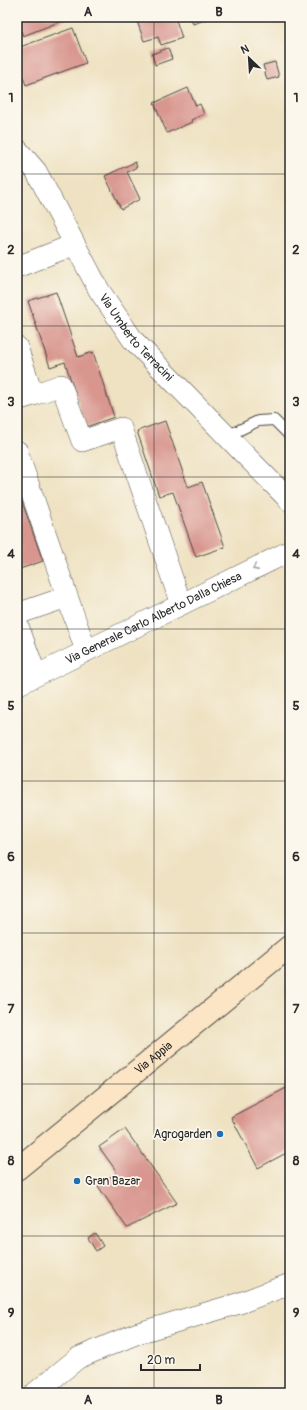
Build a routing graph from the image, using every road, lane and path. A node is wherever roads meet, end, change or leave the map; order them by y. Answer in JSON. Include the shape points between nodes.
{"nodes":[{"id":1,"x":17,"y":149,"type":"edge"},
{"id":2,"x":73,"y":245,"type":"junction"},
{"id":3,"x":17,"y":267,"type":"edge"},
{"id":4,"x":17,"y":347,"type":"edge"},
{"id":5,"x":25,"y":398,"type":"edge"},
{"id":6,"x":227,"y":436,"type":"junction"},
{"id":7,"x":290,"y":436,"type":"edge"},
{"id":8,"x":17,"y":451,"type":"edge"},
{"id":9,"x":287,"y":491,"type":"edge"},
{"id":10,"x":290,"y":551,"type":"edge"},
{"id":11,"x":67,"y":597,"type":"junction"},
{"id":12,"x":181,"y":604,"type":"junction"},
{"id":13,"x":17,"y":614,"type":"edge"},
{"id":14,"x":17,"y":623,"type":"edge"},
{"id":15,"x":86,"y":651,"type":"junction"},
{"id":16,"x":36,"y":675,"type":"junction"},
{"id":17,"x":17,"y":685,"type":"edge"},
{"id":18,"x":290,"y":946,"type":"edge"},
{"id":19,"x":17,"y":1168,"type":"edge"},
{"id":20,"x":290,"y":1284,"type":"edge"},
{"id":21,"x":35,"y":1393,"type":"edge"}],
"edges":[{"from":1,"to":2,"type":"street","name":"Via Umberto Terracini","via":[[36,171]]},
{"from":2,"to":3,"type":"street"},
{"from":2,"to":6,"type":"street","name":"Via Umberto Terracini","via":[[99,290],[133,340]]},
{"from":4,"to":5,"type":"street"},
{"from":5,"to":12,"type":"street","via":[[61,385],[82,441],[120,428]]},
{"from":6,"to":7,"type":"lane","via":[[266,420],[274,420]]},
{"from":6,"to":9,"type":"street","name":"Via Umberto Terracini"},
{"from":8,"to":11,"type":"street"},
{"from":10,"to":12,"type":"street","name":"Via Generale Carlo Alberto Dalla Chiesa","one_way":true},
{"from":11,"to":13,"type":"street"},
{"from":11,"to":15,"type":"street"},
{"from":12,"to":15,"type":"street","name":"Via Generale Carlo Alberto Dalla Chiesa"},
{"from":14,"to":16,"type":"street"},
{"from":15,"to":16,"type":"street","name":"Via Generale Carlo Alberto Dalla Chiesa"},
{"from":16,"to":17,"type":"street","name":"Via Generale Carlo Alberto Dalla Chiesa"},
{"from":18,"to":19,"type":"main road","name":"Via Appia"},
{"from":20,"to":21,"type":"street","via":[[240,1303],[138,1334],[78,1358]]}]}
